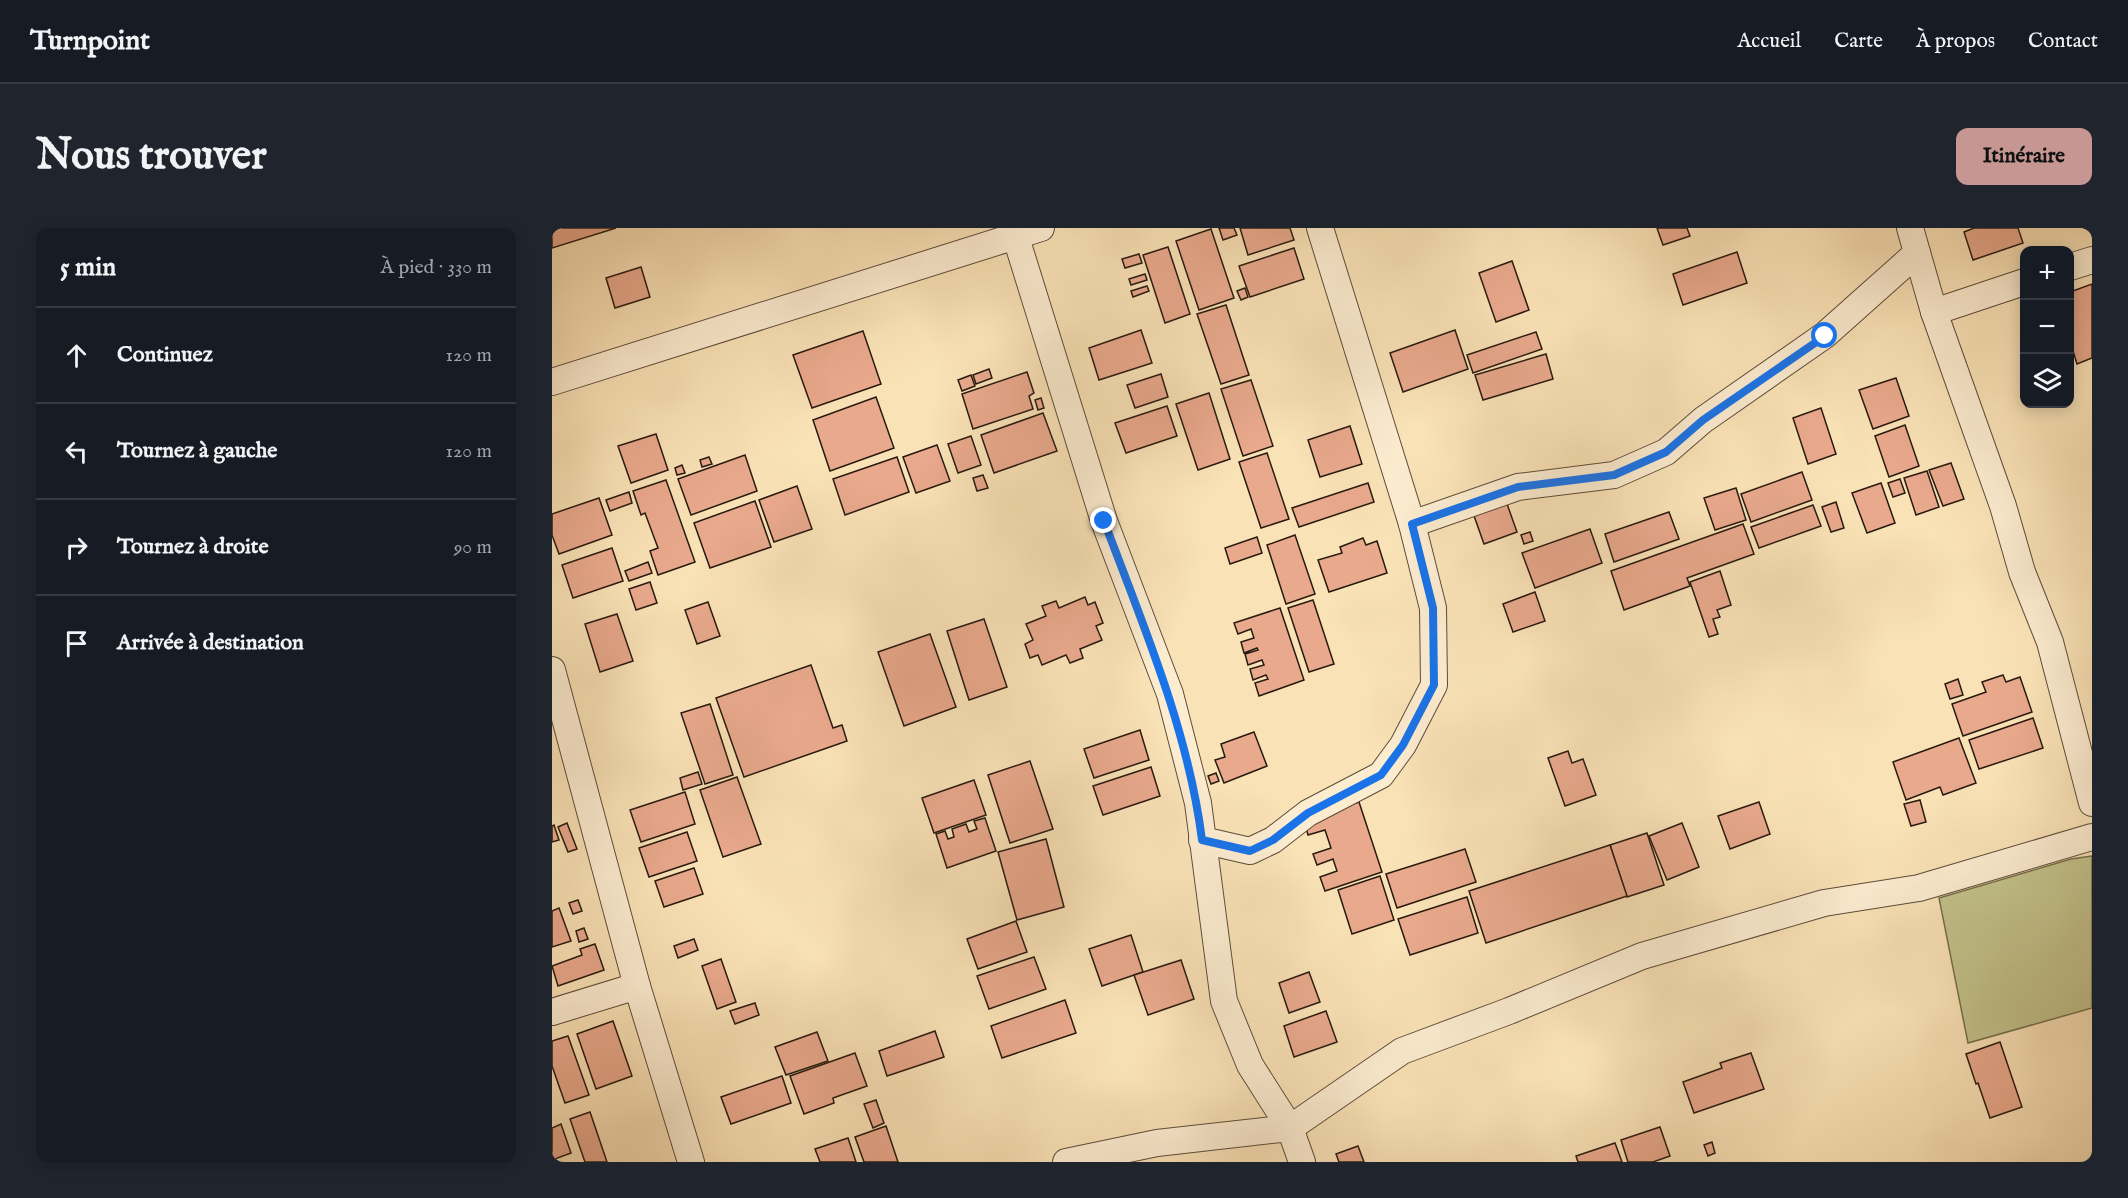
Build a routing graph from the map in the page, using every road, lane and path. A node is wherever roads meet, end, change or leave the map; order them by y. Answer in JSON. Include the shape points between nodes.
{"nodes":[{"id":1,"x":1041,"y":228,"type":"edge"},
{"id":2,"x":1320,"y":228,"type":"edge"},
{"id":3,"x":1910,"y":228,"type":"edge"},
{"id":4,"x":1014,"y":232,"type":"edge"},
{"id":5,"x":1917,"y":253,"type":"junction"},
{"id":6,"x":2092,"y":260,"type":"edge"},
{"id":7,"x":2074,"y":266,"type":"edge"},
{"id":8,"x":2020,"y":284,"type":"edge"},
{"id":9,"x":1934,"y":312,"type":"junction"},
{"id":10,"x":552,"y":382,"type":"edge"},
{"id":11,"x":1412,"y":524,"type":"junction"},
{"id":12,"x":552,"y":670,"type":"edge"},
{"id":13,"x":2092,"y":802,"type":"edge"},
{"id":14,"x":2092,"y":837,"type":"edge"},
{"id":15,"x":1202,"y":840,"type":"junction"},
{"id":16,"x":637,"y":986,"type":"junction"},
{"id":17,"x":552,"y":1012,"type":"edge"},
{"id":18,"x":1290,"y":1128,"type":"junction"},
{"id":19,"x":691,"y":1162,"type":"edge"},
{"id":20,"x":1066,"y":1162,"type":"edge"},
{"id":21,"x":1302,"y":1162,"type":"edge"}],
"edges":[{"from":1,"to":4,"type":"street"},
{"from":2,"to":11,"type":"street"},
{"from":3,"to":5,"type":"street"},
{"from":4,"to":10,"type":"street"},
{"from":4,"to":15,"type":"street","via":[[1104,521],[1170,694],[1198,803]]},
{"from":5,"to":9,"type":"street"},
{"from":5,"to":11,"type":"street","via":[[1825,336],[1703,420],[1666,452],[1614,475],[1518,487]]},
{"from":6,"to":7,"type":"street"},
{"from":8,"to":9,"type":"street"},
{"from":9,"to":13,"type":"street","via":[[2003,506],[2022,572],[2050,642]]},
{"from":11,"to":15,"type":"street","via":[[1433,608],[1434,685],[1403,745],[1381,775],[1308,813],[1273,840],[1250,851]]},
{"from":12,"to":16,"type":"street"},
{"from":14,"to":18,"type":"street","via":[[1919,888],[1824,903],[1642,956],[1402,1051]]},
{"from":15,"to":18,"type":"street","via":[[1224,1000],[1250,1065]]},
{"from":16,"to":17,"type":"street"},
{"from":16,"to":19,"type":"street"},
{"from":18,"to":20,"type":"street","via":[[1157,1143]]},
{"from":18,"to":21,"type":"street"}]}
